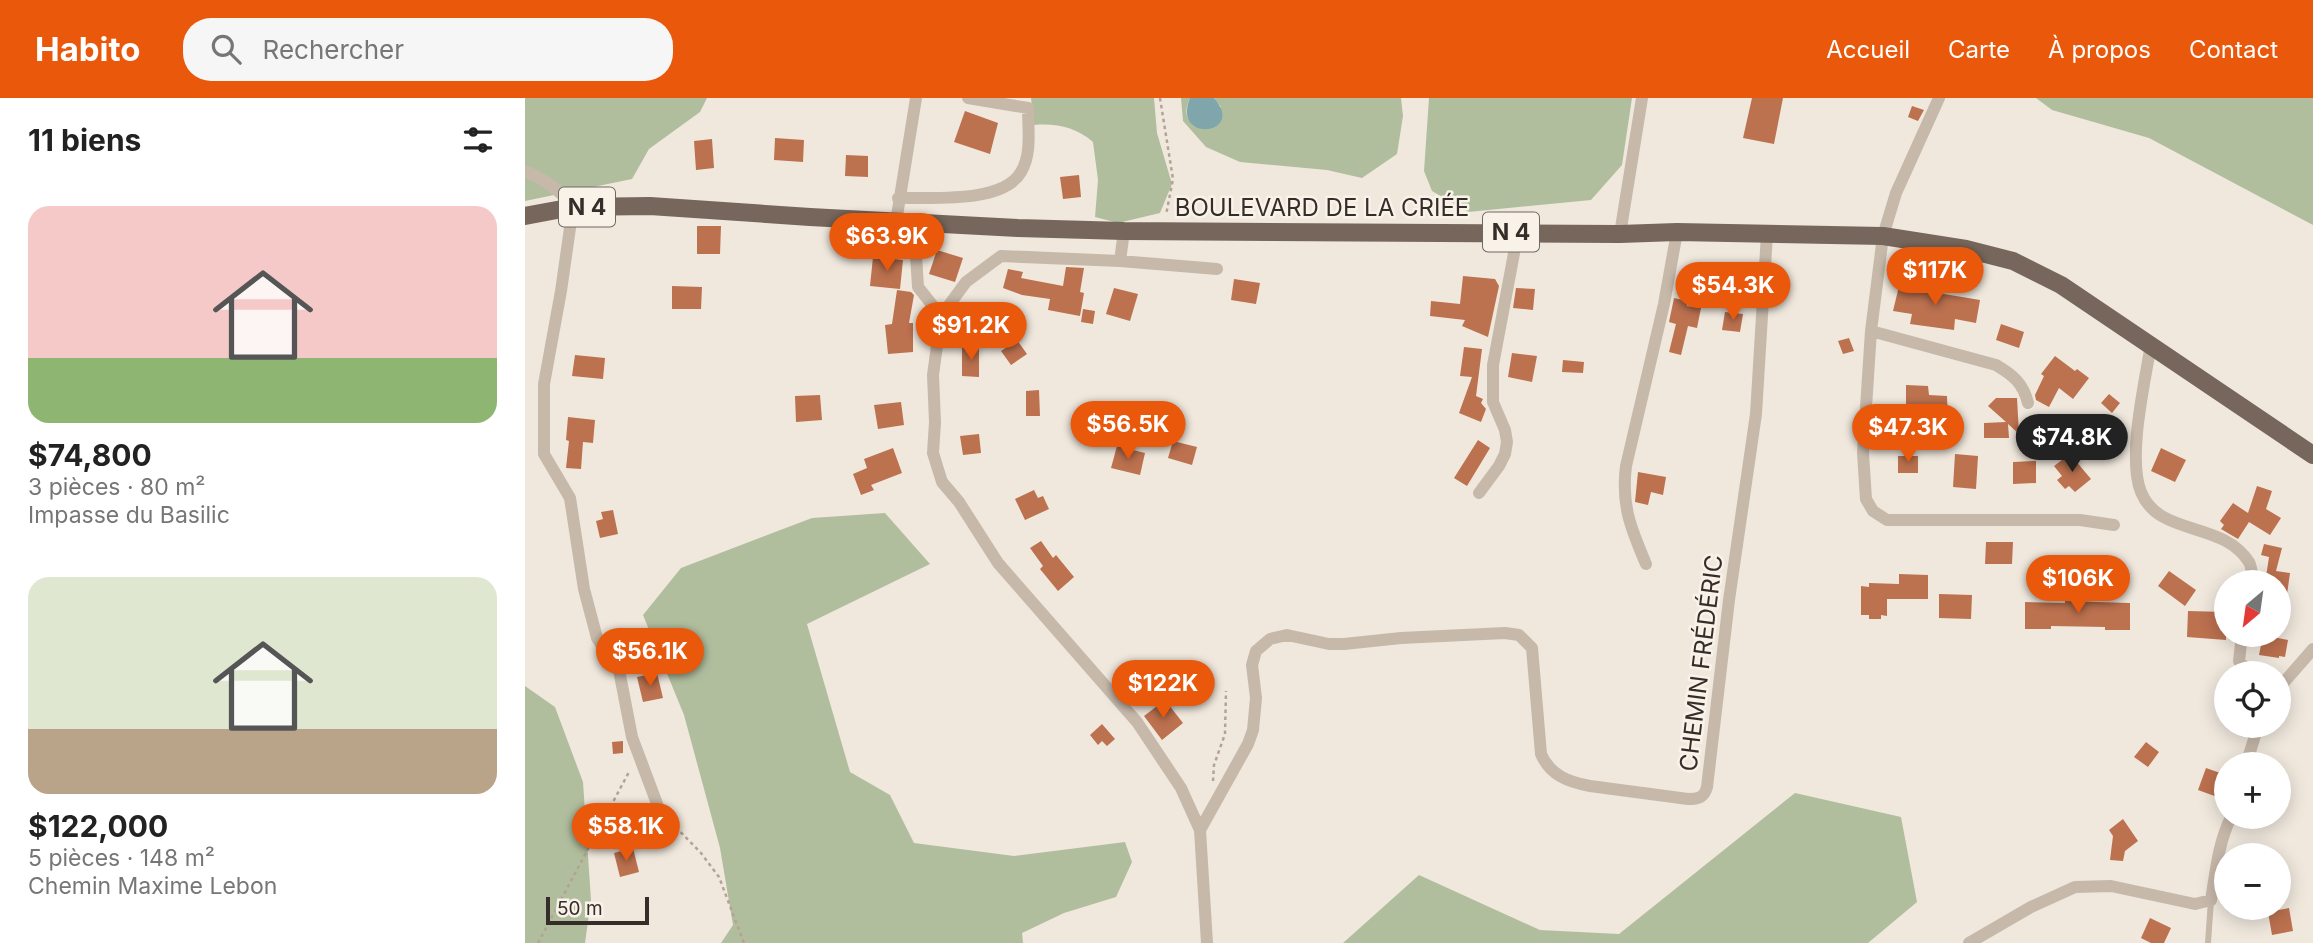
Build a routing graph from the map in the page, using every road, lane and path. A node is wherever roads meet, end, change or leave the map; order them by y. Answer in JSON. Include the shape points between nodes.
{"nodes":[{"id":1,"x":916,"y":98,"type":"edge"},
{"id":2,"x":968,"y":98,"type":"edge"},
{"id":3,"x":1160,"y":98,"type":"edge"},
{"id":4,"x":1642,"y":98,"type":"edge"},
{"id":5,"x":1939,"y":98,"type":"edge"},
{"id":6,"x":1029,"y":103,"type":"edge"},
{"id":7,"x":525,"y":171,"type":"edge"},
{"id":8,"x":898,"y":198,"type":"junction"},
{"id":9,"x":573,"y":207,"type":"junction"},
{"id":10,"x":525,"y":216,"type":"edge"},
{"id":11,"x":905,"y":223,"type":"junction"},
{"id":12,"x":1162,"y":230,"type":"junction"},
{"id":13,"x":1124,"y":231,"type":"junction"},
{"id":14,"x":1518,"y":232,"type":"junction"},
{"id":15,"x":1677,"y":232,"type":"junction"},
{"id":16,"x":1620,"y":234,"type":"junction"},
{"id":17,"x":1767,"y":234,"type":"junction"},
{"id":18,"x":1883,"y":236,"type":"junction"},
{"id":19,"x":1120,"y":261,"type":"junction"},
{"id":20,"x":1217,"y":269,"type":"dead end"},
{"id":21,"x":941,"y":316,"type":"junction"},
{"id":22,"x":1871,"y":331,"type":"junction"},
{"id":23,"x":2151,"y":344,"type":"junction"},
{"id":24,"x":2028,"y":403,"type":"dead end"},
{"id":25,"x":2313,"y":455,"type":"edge"},
{"id":26,"x":1479,"y":493,"type":"dead end"},
{"id":27,"x":2114,"y":525,"type":"dead end"},
{"id":28,"x":1646,"y":564,"type":"dead end"},
{"id":29,"x":2251,"y":570,"type":"edge"},
{"id":30,"x":2313,"y":649,"type":"edge"},
{"id":31,"x":2291,"y":672,"type":"edge"},
{"id":32,"x":1226,"y":691,"type":"dead end"},
{"id":33,"x":638,"y":755,"type":"junction"},
{"id":34,"x":1215,"y":805,"type":"junction"},
{"id":35,"x":659,"y":809,"type":"joint"},
{"id":36,"x":2225,"y":829,"type":"edge"},
{"id":37,"x":1201,"y":830,"type":"junction"},
{"id":38,"x":2211,"y":900,"type":"junction"},
{"id":39,"x":538,"y":943,"type":"edge"},
{"id":40,"x":744,"y":943,"type":"edge"},
{"id":41,"x":1207,"y":943,"type":"edge"},
{"id":42,"x":1969,"y":943,"type":"edge"},
{"id":43,"x":2208,"y":943,"type":"edge"}],
"edges":[{"from":1,"to":8,"type":"street"},
{"from":2,"to":6,"type":"street"},
{"from":3,"to":12,"type":"path","via":[[1174,179]]},
{"from":4,"to":16,"type":"street"},
{"from":5,"to":18,"type":"street","via":[[1896,193]]},
{"from":6,"to":8,"type":"street","via":[[1028,149],[1014,182],[977,195]]},
{"from":7,"to":9,"type":"street","via":[[561,191]]},
{"from":8,"to":11,"type":"street"},
{"from":9,"to":10,"type":"main road","number":"N 4"},
{"from":9,"to":11,"type":"main road","name":"BOULEVARD DE LA CRIÉE","number":"N 4","via":[[650,206]]},
{"from":9,"to":33,"type":"street","via":[[544,384],[544,454],[570,498],[584,589],[597,638],[619,670]]},
{"from":11,"to":13,"type":"main road","name":"BOULEVARD DE LA CRIÉE","number":"N 4"},
{"from":11,"to":21,"type":"street","via":[[918,288]]},
{"from":12,"to":13,"type":"main road","name":"BOULEVARD DE LA CRIÉE","number":"N 4"},
{"from":12,"to":14,"type":"main road","name":"BOULEVARD DE LA CRIÉE","number":"N 4"},
{"from":13,"to":19,"type":"street"},
{"from":14,"to":16,"type":"main road","name":"BOULEVARD DE LA CRIÉE","number":"N 4"},
{"from":14,"to":26,"type":"street","via":[[1493,365],[1493,402],[1507,442],[1499,466]]},
{"from":15,"to":16,"type":"main road","name":"BOULEVARD DE LA CRIÉE","number":"N 4"},
{"from":15,"to":17,"type":"main road","name":"BOULEVARD DE LA CRIÉE","number":"N 4"},
{"from":15,"to":28,"type":"street","via":[[1623,489],[1630,526]]},
{"from":17,"to":18,"type":"main road","name":"BOULEVARD DE LA CRIÉE","number":"N 4"},
{"from":17,"to":34,"type":"street","name":"CHEMIN FRÉDÉRIC","via":[[1756,414],[1703,796],[1688,799],[1590,786],[1575,783],[1545,765],[1532,648],[1519,635],[1344,644],[1287,635],[1270,639],[1256,651],[1253,730]]},
{"from":18,"to":22,"type":"street"},
{"from":18,"to":23,"type":"main road","name":"BOULEVARD DE LA CRIÉE","number":"N 4","via":[[2013,261],[2061,285]]},
{"from":19,"to":20,"type":"street"},
{"from":19,"to":21,"type":"street","via":[[1002,256],[966,282]]},
{"from":21,"to":37,"type":"street","via":[[933,375],[933,453],[942,482],[998,563],[1137,722],[1181,788]]},
{"from":22,"to":24,"type":"street","via":[[1996,365],[2024,387]]},
{"from":22,"to":27,"type":"street","via":[[1863,453],[1866,499],[1873,511],[1887,520],[2080,520]]},
{"from":23,"to":25,"type":"main road","name":"BOULEVARD DE LA CRIÉE","number":"N 4"},
{"from":23,"to":29,"type":"street","via":[[2136,443],[2140,489],[2148,507],[2163,519],[2227,540],[2250,563]]},
{"from":30,"to":31,"type":"street"},
{"from":32,"to":34,"type":"path","via":[[1225,734],[1213,772]]},
{"from":33,"to":35,"type":"street"},
{"from":33,"to":39,"type":"path"},
{"from":34,"to":37,"type":"street","name":"CHEMIN FRÉDÉRIC"},
{"from":35,"to":40,"type":"path","via":[[719,877]]},
{"from":36,"to":38,"type":"street"},
{"from":37,"to":41,"type":"street"},
{"from":38,"to":42,"type":"street","via":[[2195,904],[2111,886],[2074,887]]},
{"from":38,"to":43,"type":"lane"}]}
